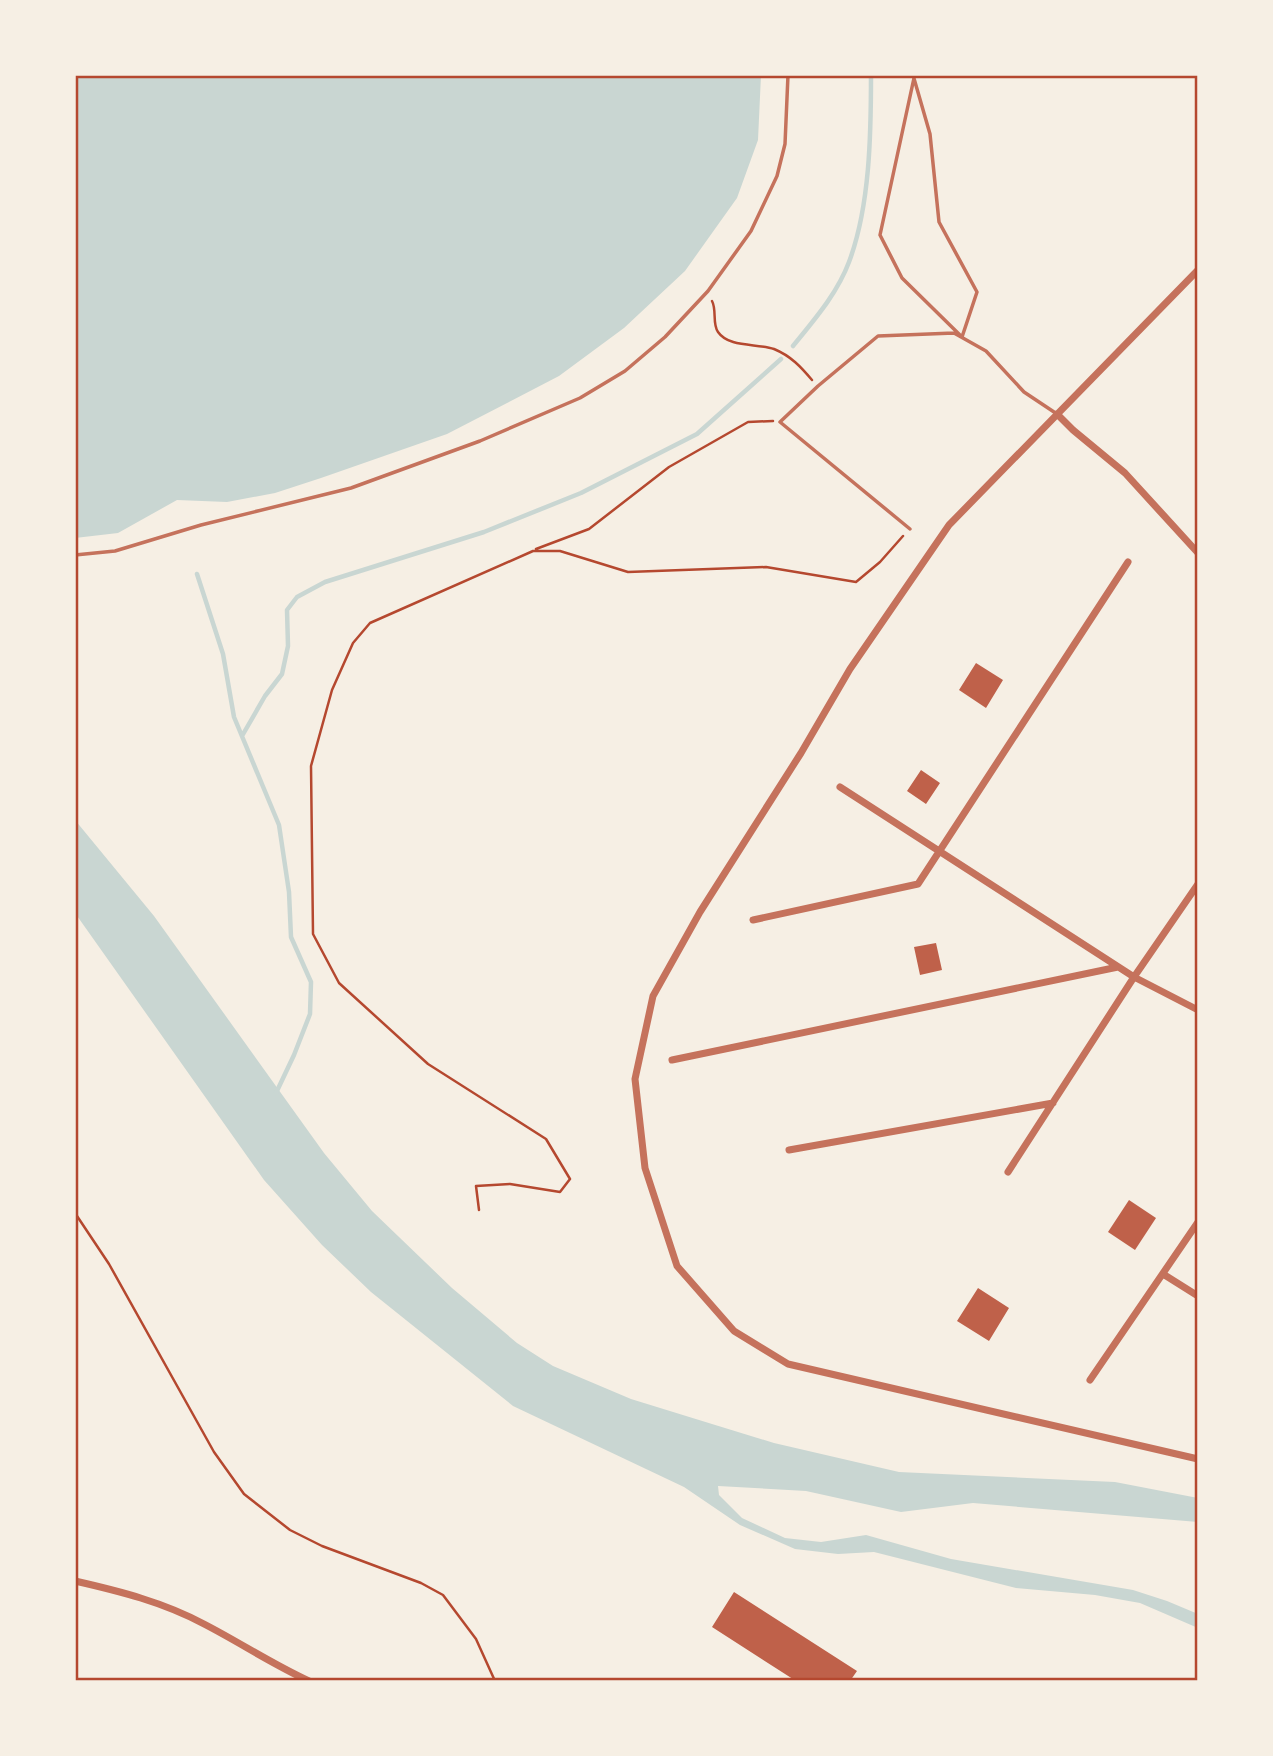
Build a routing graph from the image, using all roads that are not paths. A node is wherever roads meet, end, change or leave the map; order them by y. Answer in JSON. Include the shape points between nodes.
{"nodes":[{"id":1,"x":788,"y":75,"type":"edge"},
{"id":2,"x":913,"y":77,"type":"edge"},
{"id":3,"x":1198,"y":270,"type":"edge"},
{"id":4,"x":962,"y":337,"type":"junction"},
{"id":5,"x":1057,"y":414,"type":"junction"},
{"id":6,"x":911,"y":529,"type":"road end"},
{"id":7,"x":1198,"y":553,"type":"edge"},
{"id":8,"x":75,"y":555,"type":"edge"},
{"id":9,"x":1128,"y":562,"type":"dead end"},
{"id":10,"x":840,"y":787,"type":"dead end"},
{"id":11,"x":939,"y":851,"type":"junction"},
{"id":12,"x":1198,"y":884,"type":"edge"},
{"id":13,"x":753,"y":920,"type":"dead end"},
{"id":14,"x":1118,"y":967,"type":"junction"},
{"id":15,"x":1134,"y":977,"type":"junction"},
{"id":16,"x":1198,"y":1010,"type":"edge"},
{"id":17,"x":672,"y":1060,"type":"dead end"},
{"id":18,"x":1053,"y":1103,"type":"junction"},
{"id":19,"x":789,"y":1150,"type":"dead end"},
{"id":20,"x":1008,"y":1172,"type":"dead end"},
{"id":21,"x":1198,"y":1222,"type":"edge"},
{"id":22,"x":1163,"y":1274,"type":"junction"},
{"id":23,"x":1198,"y":1297,"type":"edge"},
{"id":24,"x":1090,"y":1380,"type":"dead end"},
{"id":25,"x":1198,"y":1460,"type":"edge"},
{"id":26,"x":75,"y":1581,"type":"edge"},
{"id":27,"x":309,"y":1681,"type":"edge"}],
"edges":[{"from":1,"to":8,"type":"lane","via":[[785,144],[777,176],[751,231],[708,291],[625,371],[580,398],[492,436],[351,488],[115,551]]},
{"from":2,"to":4,"type":"lane","via":[[930,134],[939,222],[977,292]]},
{"from":2,"to":4,"type":"lane","via":[[880,235],[902,278]]},
{"from":3,"to":5,"type":"street"},
{"from":4,"to":5,"type":"lane","via":[[986,351],[1024,392]]},
{"from":4,"to":6,"type":"lane","via":[[954,333],[878,336],[779,422]]},
{"from":5,"to":7,"type":"street","via":[[1125,473]]},
{"from":5,"to":25,"type":"street","via":[[949,525],[850,669],[653,996],[635,1079],[645,1167],[677,1266],[734,1331],[788,1364]]},
{"from":9,"to":11,"type":"street"},
{"from":10,"to":11,"type":"street"},
{"from":11,"to":13,"type":"street","via":[[918,884]]},
{"from":11,"to":14,"type":"street"},
{"from":12,"to":15,"type":"street"},
{"from":14,"to":15,"type":"street"},
{"from":14,"to":17,"type":"street"},
{"from":15,"to":16,"type":"street"},
{"from":15,"to":18,"type":"street"},
{"from":18,"to":19,"type":"street"},
{"from":18,"to":20,"type":"street"},
{"from":21,"to":22,"type":"street"},
{"from":22,"to":23,"type":"street"},
{"from":22,"to":24,"type":"street"},
{"from":26,"to":27,"type":"street","via":[[132,1594],[202,1623]]}]}
